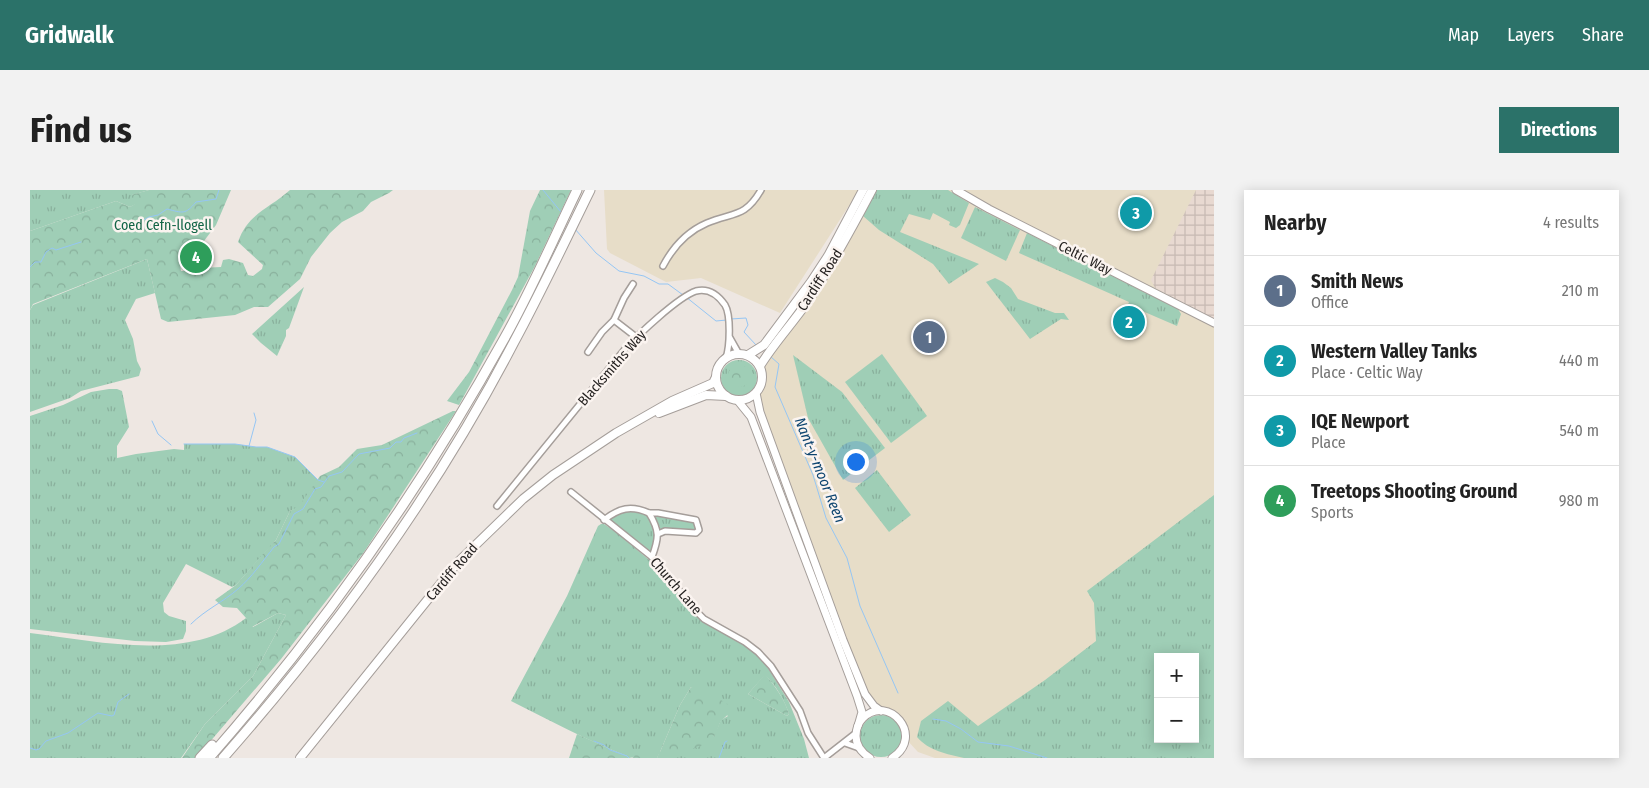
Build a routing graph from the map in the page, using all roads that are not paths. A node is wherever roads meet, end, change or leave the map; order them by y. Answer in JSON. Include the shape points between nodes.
{"nodes":[{"id":1,"x":577,"y":190,"type":"edge"},
{"id":2,"x":590,"y":190,"type":"edge"},
{"id":3,"x":761,"y":190,"type":"edge"},
{"id":4,"x":863,"y":190,"type":"edge"},
{"id":5,"x":872,"y":190,"type":"edge"},
{"id":6,"x":956,"y":190,"type":"edge"},
{"id":7,"x":663,"y":266,"type":"dead end"},
{"id":8,"x":633,"y":284,"type":"dead end"},
{"id":9,"x":614,"y":320,"type":"junction"},
{"id":10,"x":1214,"y":323,"type":"edge"},
{"id":11,"x":728,"y":335,"type":"junction"},
{"id":12,"x":636,"y":337,"type":"junction"},
{"id":13,"x":588,"y":352,"type":"dead end"},
{"id":14,"x":739,"y":354,"type":"junction"},
{"id":15,"x":748,"y":355,"type":"junction"},
{"id":16,"x":726,"y":358,"type":"junction"},
{"id":17,"x":760,"y":366,"type":"junction"},
{"id":18,"x":716,"y":376,"type":"junction"},
{"id":19,"x":756,"y":393,"type":"junction"},
{"id":20,"x":726,"y":396,"type":"junction"},
{"id":21,"x":738,"y":400,"type":"junction"},
{"id":22,"x":636,"y":422,"type":"junction"},
{"id":23,"x":570,"y":492,"type":"dead end"},
{"id":24,"x":497,"y":506,"type":"dead end"},
{"id":25,"x":649,"y":513,"type":"junction"},
{"id":26,"x":604,"y":520,"type":"junction"},
{"id":27,"x":658,"y":534,"type":"junction"},
{"id":28,"x":652,"y":557,"type":"junction"},
{"id":29,"x":268,"y":689,"type":"junction"},
{"id":30,"x":881,"y":711,"type":"junction"},
{"id":31,"x":857,"y":729,"type":"junction"},
{"id":32,"x":845,"y":743,"type":"junction"},
{"id":33,"x":859,"y":748,"type":"junction"},
{"id":34,"x":200,"y":758,"type":"edge"},
{"id":35,"x":209,"y":758,"type":"edge"},
{"id":36,"x":223,"y":758,"type":"edge"},
{"id":37,"x":300,"y":758,"type":"edge"},
{"id":38,"x":824,"y":758,"type":"edge"},
{"id":39,"x":870,"y":758,"type":"edge"},
{"id":40,"x":892,"y":758,"type":"edge"}],
"edges":[{"from":1,"to":29,"type":"highway","via":[[505,337],[462,412],[373,550]]},
{"from":2,"to":36,"type":"highway","via":[[514,343],[429,487],[364,581]]},
{"from":3,"to":7,"type":"street","via":[[749,207],[740,213],[709,222],[690,232],[674,247]]},
{"from":4,"to":15,"type":"main road","name":"Cardiff Road","via":[[828,256],[790,311],[764,345]]},
{"from":5,"to":17,"type":"main road","name":"Cardiff Road","via":[[832,264]]},
{"from":6,"to":10,"type":"street","name":"Celtic Way","via":[[989,210]]},
{"from":8,"to":9,"type":"street"},
{"from":9,"to":12,"type":"street"},
{"from":9,"to":13,"type":"street"},
{"from":11,"to":12,"type":"street","name":"Blacksmiths Way","via":[[727,309],[711,292],[696,291]]},
{"from":11,"to":14,"type":"street"},
{"from":11,"to":16,"type":"street","name":"Blacksmiths Way"},
{"from":12,"to":24,"type":"street","name":"Blacksmiths Way"},
{"from":14,"to":15,"type":"main road"},
{"from":14,"to":16,"type":"main road"},
{"from":15,"to":17,"type":"main road"},
{"from":16,"to":18,"type":"main road","via":[[717,369]]},
{"from":17,"to":19,"type":"main road","via":[[762,382]]},
{"from":18,"to":20,"type":"main road","via":[[717,384]]},
{"from":18,"to":22,"type":"main road","name":"Cardiff Road","via":[[713,383]]},
{"from":19,"to":21,"type":"main road","via":[[748,399]]},
{"from":19,"to":30,"type":"street","via":[[763,422],[843,640],[865,694]]},
{"from":20,"to":21,"type":"main road"},
{"from":20,"to":22,"type":"main road","name":"Cardiff Road","via":[[706,395]]},
{"from":21,"to":31,"type":"street","via":[[751,417],[857,696],[862,712]]},
{"from":22,"to":37,"type":"main road","name":"Cardiff Road","via":[[540,484],[491,528],[458,562]]},
{"from":23,"to":26,"type":"street","name":"Church Lane"},
{"from":25,"to":26,"type":"street","via":[[624,508]]},
{"from":25,"to":27,"type":"street"},
{"from":25,"to":27,"type":"street","via":[[696,520],[699,525],[696,533],[666,531]]},
{"from":26,"to":28,"type":"street","name":"Church Lane"},
{"from":27,"to":28,"type":"street"},
{"from":28,"to":38,"type":"street","name":"Church Lane","via":[[704,619],[746,642],[771,666],[800,711],[808,733]]},
{"from":29,"to":34,"type":"highway"},
{"from":29,"to":35,"type":"highway"},
{"from":30,"to":31,"type":"street","via":[[867,715]]},
{"from":30,"to":40,"type":"street","via":[[894,715],[905,731],[903,747]]},
{"from":31,"to":32,"type":"street","name":"Church Lane"},
{"from":31,"to":33,"type":"street"},
{"from":32,"to":33,"type":"street"},
{"from":32,"to":38,"type":"street","name":"Church Lane"},
{"from":33,"to":39,"type":"street"}]}
